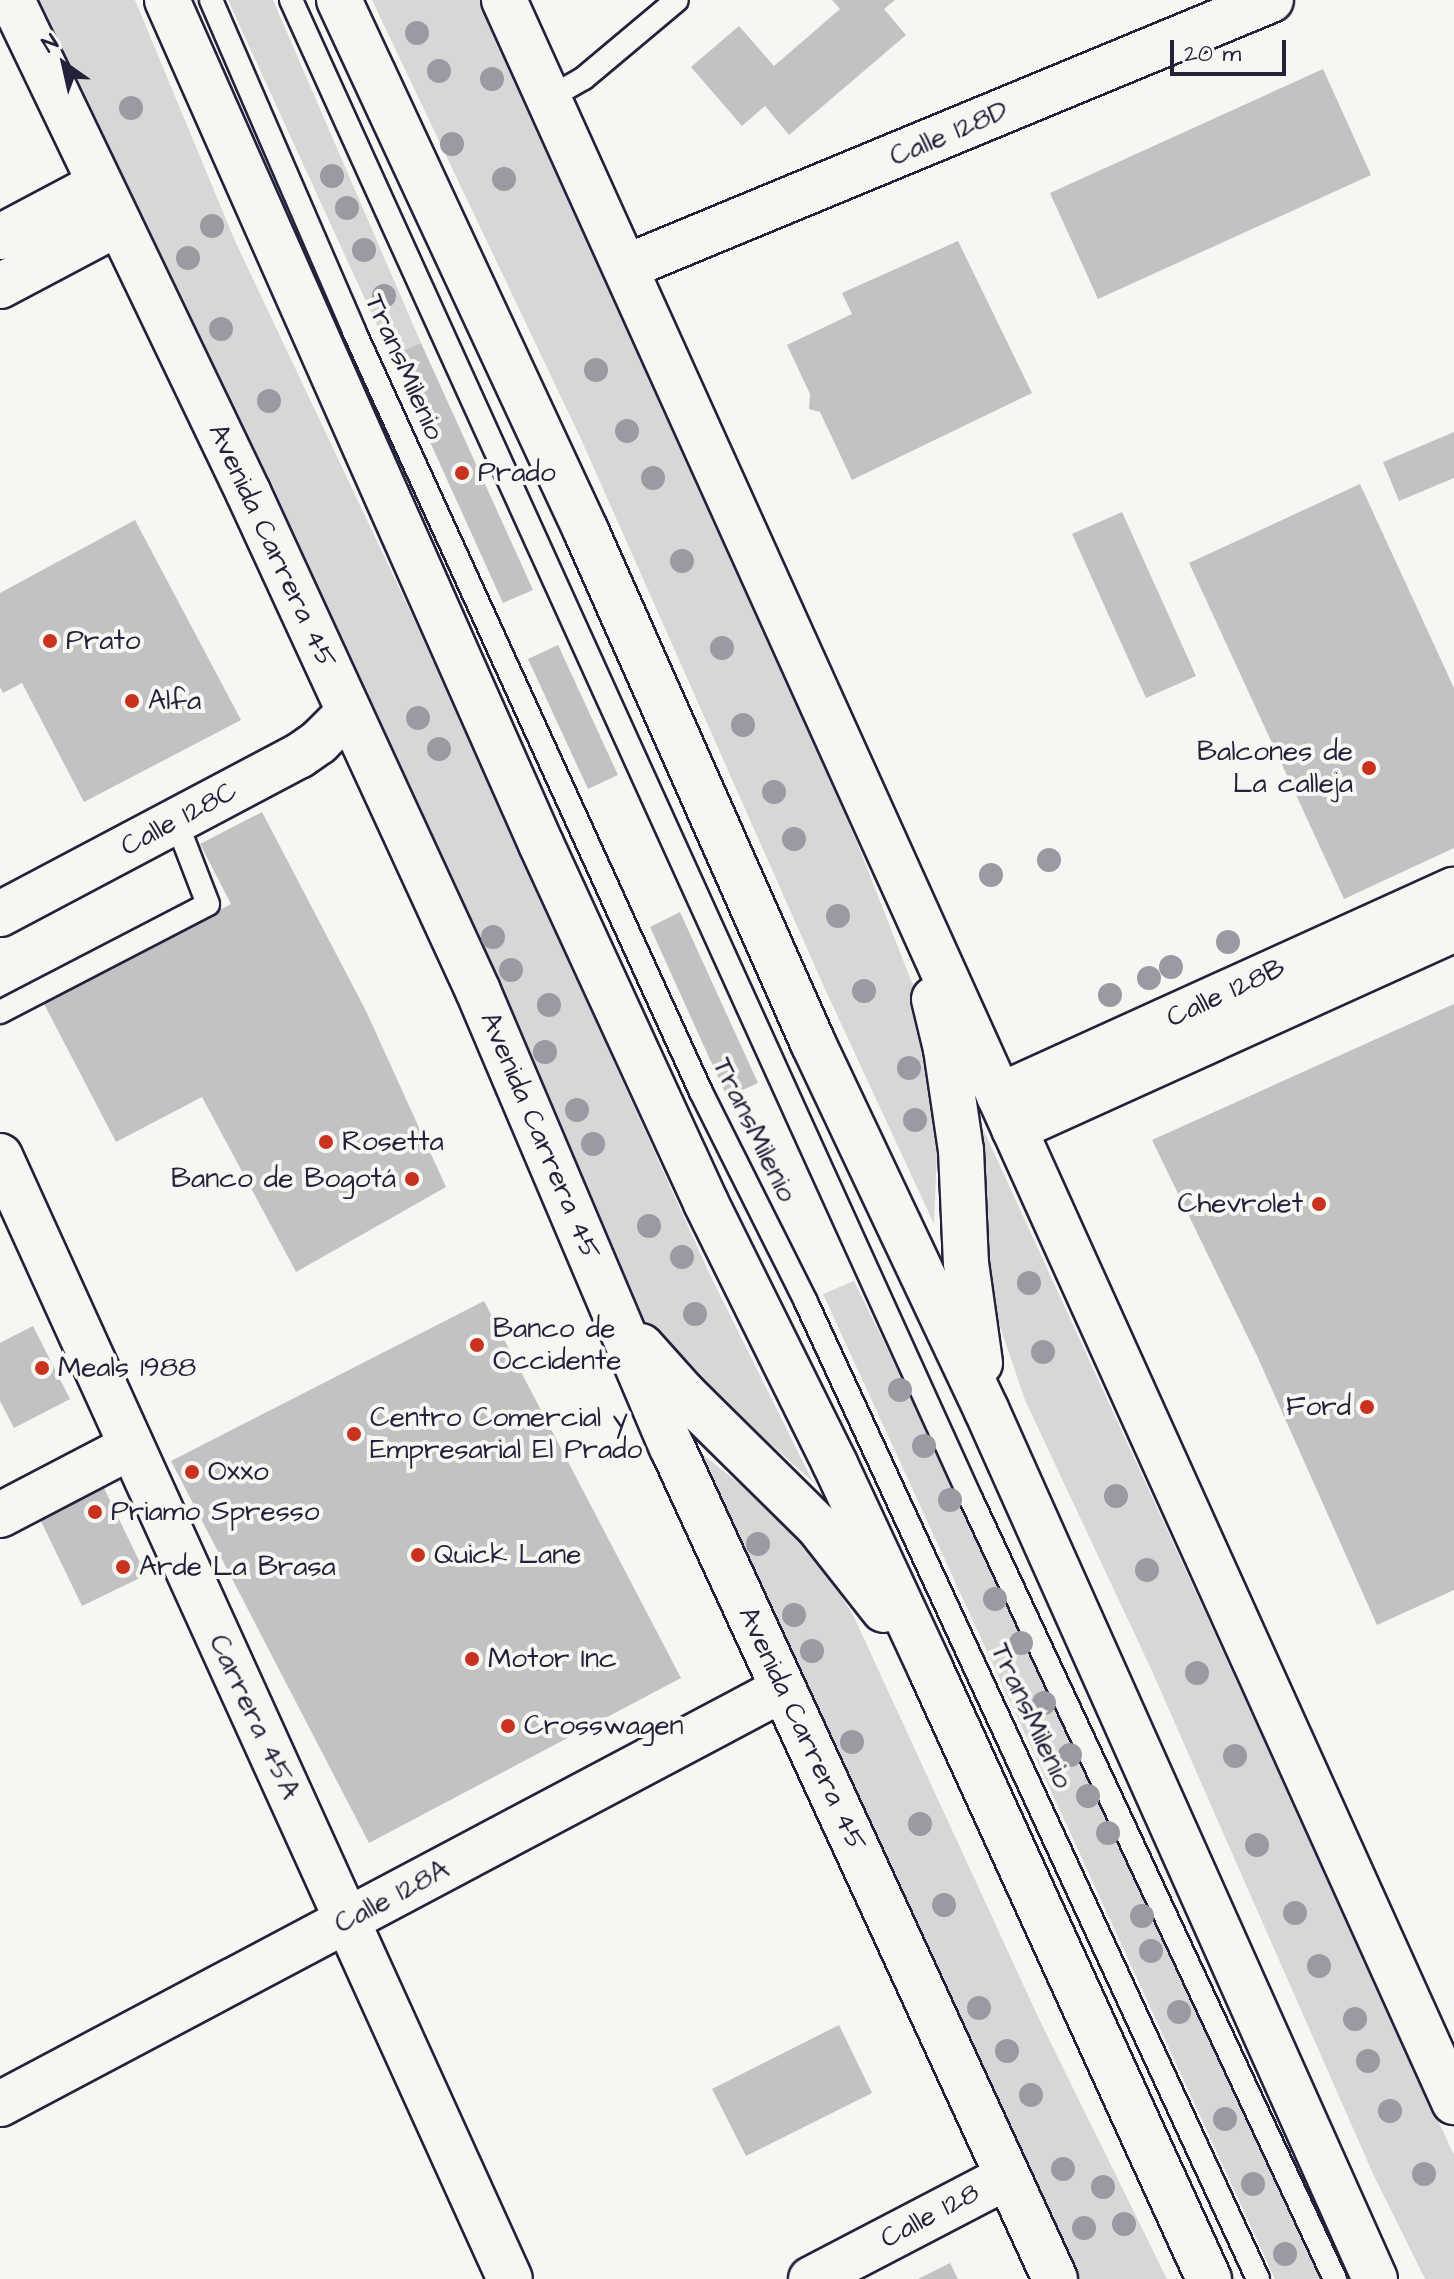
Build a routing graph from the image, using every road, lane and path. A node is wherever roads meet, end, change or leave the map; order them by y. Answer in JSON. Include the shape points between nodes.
{"nodes":[{"id":1,"x":12,"y":0,"type":"edge"},
{"id":2,"x":167,"y":0,"type":"edge"},
{"id":3,"x":211,"y":0,"type":"edge"},
{"id":4,"x":291,"y":0,"type":"edge"},
{"id":5,"x":339,"y":0,"type":"edge"},
{"id":6,"x":504,"y":0,"type":"edge"},
{"id":7,"x":677,"y":0,"type":"edge"},
{"id":8,"x":1271,"y":0,"type":"edge"},
{"id":9,"x":549,"y":98,"type":"junction"},
{"id":10,"x":98,"y":185,"type":"junction"},
{"id":11,"x":117,"y":224,"type":"junction"},
{"id":12,"x":0,"y":237,"type":"edge"},
{"id":13,"x":626,"y":267,"type":"junction"},
{"id":14,"x":0,"y":286,"type":"edge"},
{"id":15,"x":349,"y":712,"type":"junction"},
{"id":16,"x":176,"y":821,"type":"junction"},
{"id":17,"x":1454,"y":890,"type":"edge"},
{"id":18,"x":911,"y":903,"type":"junction"},
{"id":19,"x":0,"y":914,"type":"edge"},
{"id":20,"x":1454,"y":929,"type":"edge"},
{"id":21,"x":0,"y":1012,"type":"edge"},
{"id":22,"x":1006,"y":1113,"type":"junction"},
{"id":23,"x":0,"y":1156,"type":"edge"},
{"id":24,"x":618,"y":1321,"type":"junction"},
{"id":25,"x":986,"y":1409,"type":"junction"},
{"id":26,"x":130,"y":1447,"type":"junction"},
{"id":27,"x":0,"y":1515,"type":"edge"},
{"id":28,"x":930,"y":1668,"type":"junction"},
{"id":29,"x":783,"y":1689,"type":"junction"},
{"id":30,"x":347,"y":1920,"type":"junction"},
{"id":31,"x":1454,"y":2102,"type":"edge"},
{"id":32,"x":0,"y":2104,"type":"edge"},
{"id":33,"x":1007,"y":2177,"type":"junction"},
{"id":34,"x":510,"y":2279,"type":"edge"},
{"id":35,"x":811,"y":2279,"type":"edge"},
{"id":36,"x":1055,"y":2279,"type":"edge"},
{"id":37,"x":1209,"y":2279,"type":"edge"},
{"id":38,"x":1258,"y":2279,"type":"edge"},
{"id":39,"x":1335,"y":2279,"type":"edge"},
{"id":40,"x":1375,"y":2279,"type":"edge"}],
"edges":[{"from":1,"to":10,"type":"main road","name":"Avenida Carrera 45"},
{"from":2,"to":28,"type":"main road","via":[[541,844],[706,1203]]},
{"from":3,"to":38,"type":"lane","name":"TransMilenio","via":[[361,345],[695,1077],[806,1302]]},
{"from":4,"to":39,"type":"lane","name":"TransMilenio","via":[[972,1501]]},
{"from":5,"to":25,"type":"main road","via":[[579,517],[813,1043]]},
{"from":6,"to":9,"type":"main road"},
{"from":7,"to":9,"type":"lane","via":[[584,78]]},
{"from":8,"to":13,"type":"main road","name":"Calle 128D"},
{"from":9,"to":13,"type":"main road"},
{"from":10,"to":11,"type":"main road","name":"Avenida Carrera 45"},
{"from":10,"to":12,"type":"main road"},
{"from":11,"to":14,"type":"main road"},
{"from":11,"to":15,"type":"main road","name":"Avenida Carrera 45"},
{"from":13,"to":18,"type":"main road"},
{"from":15,"to":16,"type":"main road","name":"Calle 128C","via":[[299,756]]},
{"from":15,"to":24,"type":"main road","name":"Avenida Carrera 45","via":[[478,991]]},
{"from":16,"to":19,"type":"main road","name":"Calle 128C"},
{"from":16,"to":21,"type":"lane","via":[[208,904]]},
{"from":17,"to":22,"type":"main road","name":"Calle 128B"},
{"from":18,"to":22,"type":"main road"},
{"from":18,"to":25,"type":"main road","via":[[948,1064],[961,1150],[966,1263]]},
{"from":20,"to":22,"type":"main road","name":"Calle 128B"},
{"from":22,"to":31,"type":"main road"},
{"from":23,"to":26,"type":"main road","name":"Carrera 45A"},
{"from":24,"to":28,"type":"main road","via":[[817,1525]]},
{"from":24,"to":29,"type":"main road","name":"Avenida Carrera 45"},
{"from":25,"to":40,"type":"main road"},
{"from":26,"to":27,"type":"main road"},
{"from":26,"to":30,"type":"main road","name":"Carrera 45A"},
{"from":28,"to":37,"type":"main road"},
{"from":29,"to":30,"type":"main road","name":"Calle 128A"},
{"from":29,"to":33,"type":"main road","name":"Avenida Carrera 45"},
{"from":30,"to":32,"type":"main road","name":"Calle 128A"},
{"from":30,"to":34,"type":"main road","name":"Carrera 45A"},
{"from":33,"to":35,"type":"main road","name":"Calle 128"},
{"from":33,"to":36,"type":"main road","name":"Avenida Carrera 45"}]}
